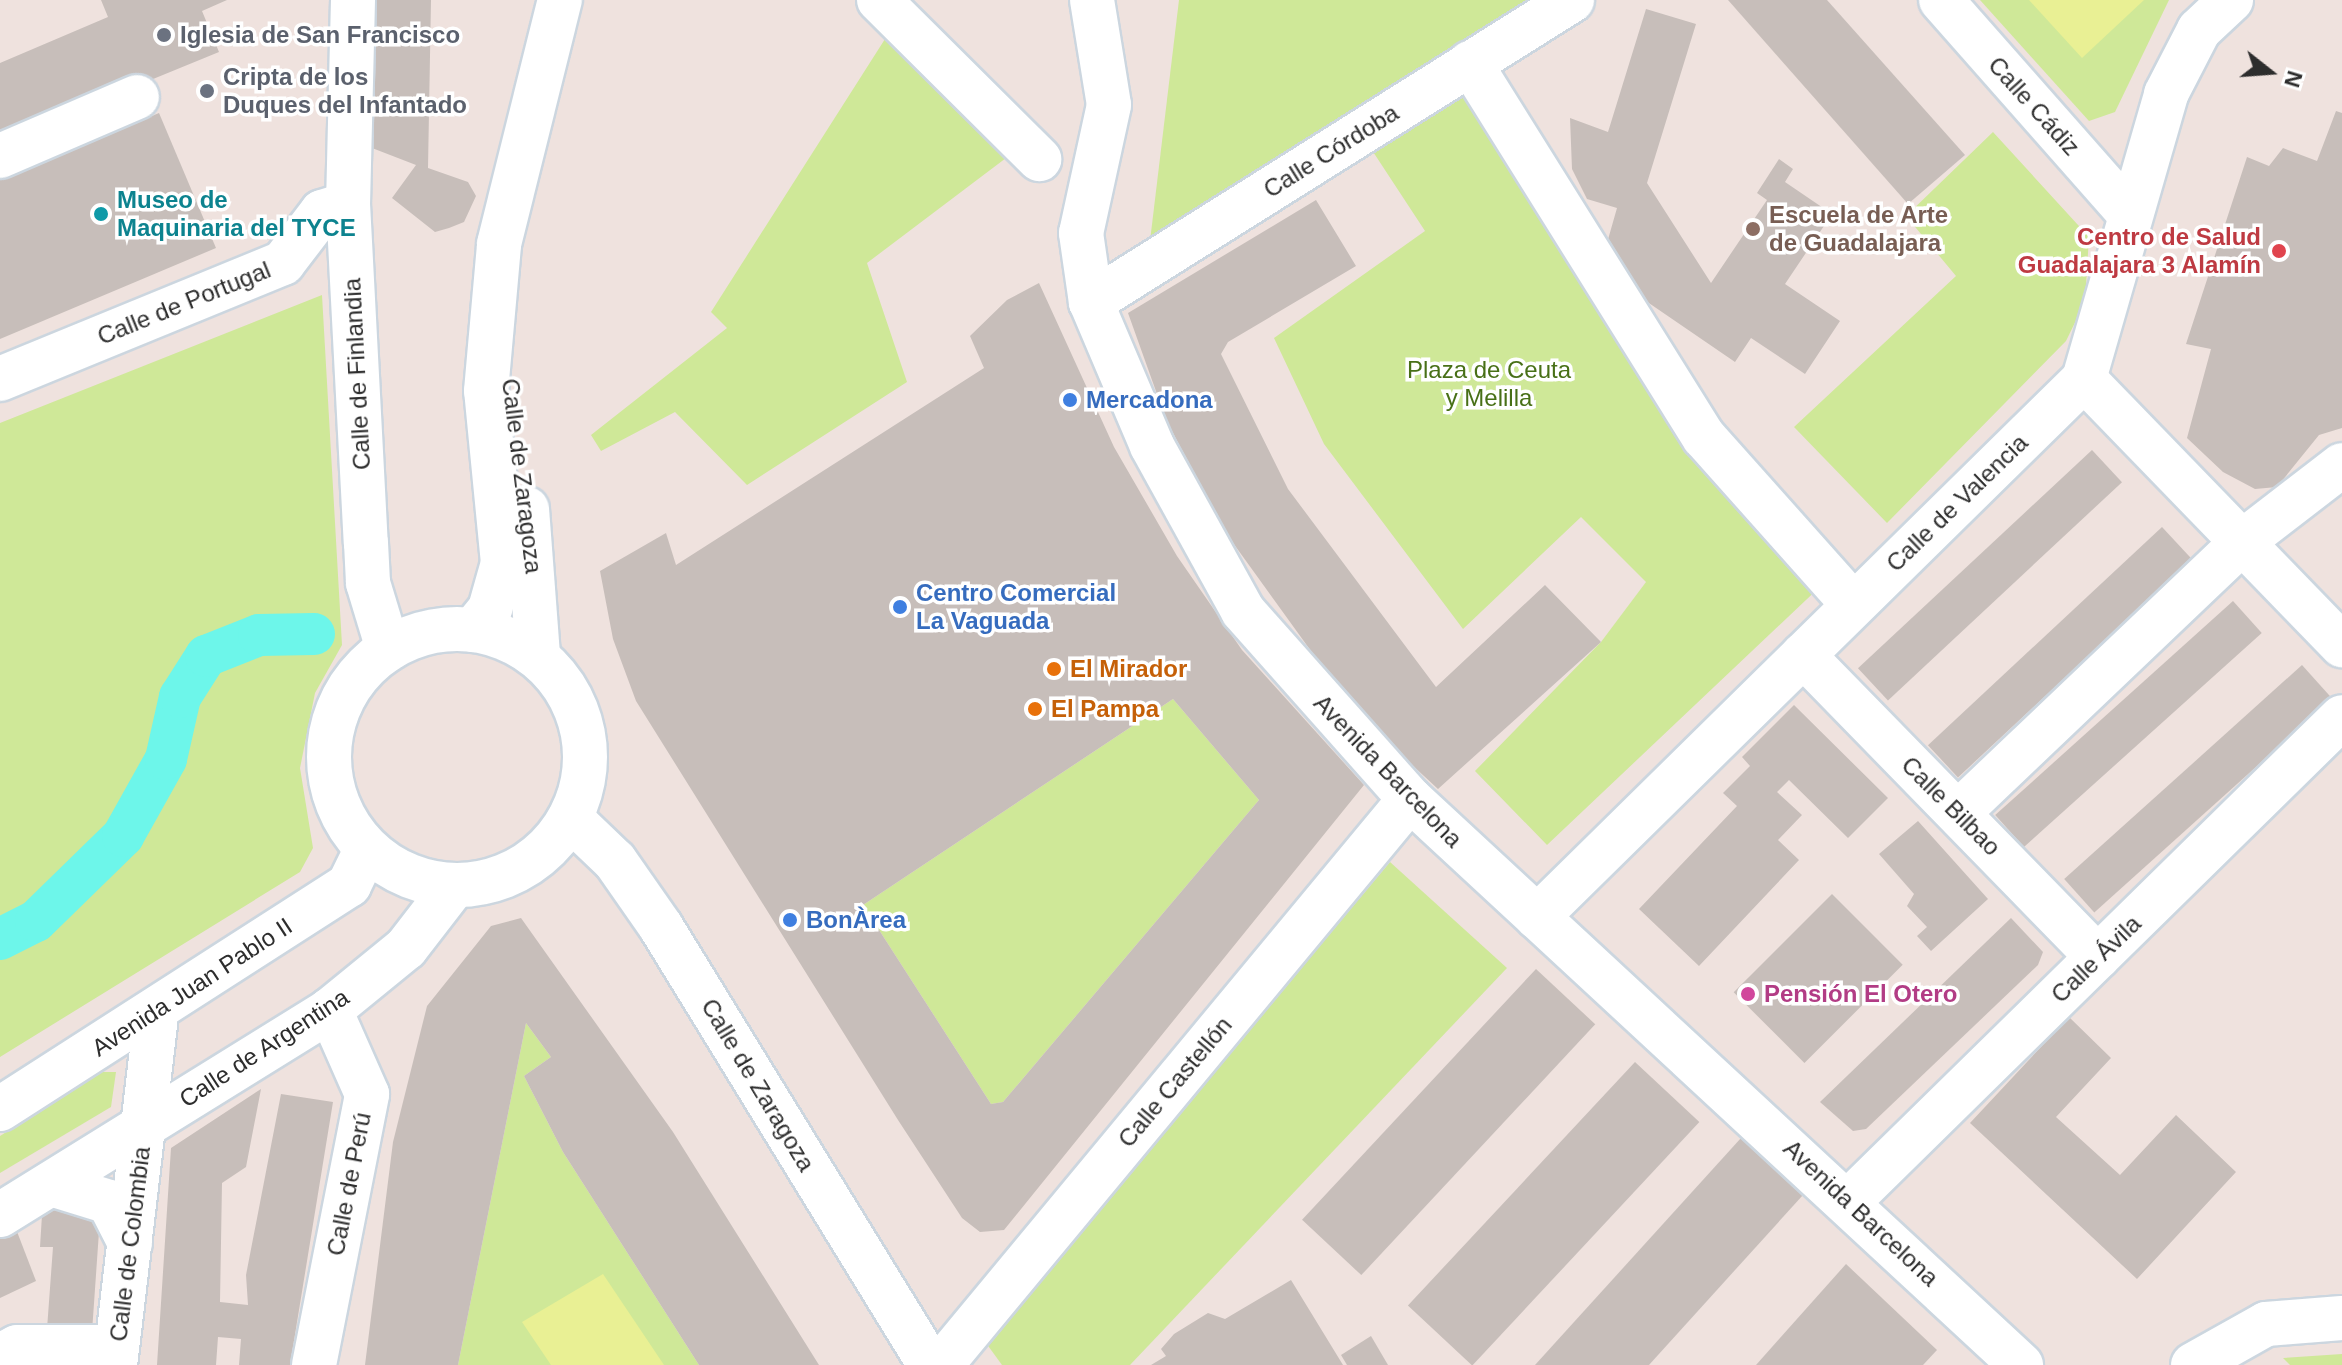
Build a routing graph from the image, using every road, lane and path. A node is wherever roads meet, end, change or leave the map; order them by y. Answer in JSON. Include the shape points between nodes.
{"nodes":[{"id":1,"x":353,"y":0,"type":"edge"},
{"id":2,"x":560,"y":0,"type":"edge"},
{"id":3,"x":879,"y":0,"type":"edge"},
{"id":4,"x":1092,"y":0,"type":"edge"},
{"id":5,"x":1572,"y":0,"type":"edge"},
{"id":6,"x":1941,"y":0,"type":"edge"},
{"id":7,"x":2231,"y":0,"type":"edge"},
{"id":8,"x":1470,"y":63,"type":"junction"},
{"id":9,"x":137,"y":97,"type":"dead end"},
{"id":10,"x":0,"y":156,"type":"edge"},
{"id":11,"x":1039,"y":159,"type":"dead end"},
{"id":12,"x":348,"y":204,"type":"junction"},
{"id":13,"x":2128,"y":212,"type":"junction"},
{"id":14,"x":495,"y":297,"type":"junction"},
{"id":15,"x":1091,"y":302,"type":"junction"},
{"id":16,"x":0,"y":379,"type":"edge"},
{"id":17,"x":2084,"y":379,"type":"junction"},
{"id":18,"x":2342,"y":465,"type":"edge"},
{"id":19,"x":2246,"y":539,"type":"junction"},
{"id":20,"x":1853,"y":604,"type":"junction"},
{"id":21,"x":473,"y":630,"type":"junction"},
{"id":22,"x":2342,"y":645,"type":"edge"},
{"id":23,"x":388,"y":649,"type":"junction"},
{"id":24,"x":1803,"y":655,"type":"junction"},
{"id":25,"x":538,"y":657,"type":"junction"},
{"id":26,"x":2342,"y":717,"type":"edge"},
{"id":27,"x":1410,"y":799,"type":"junction"},
{"id":28,"x":1958,"y":813,"type":"junction"},
{"id":29,"x":570,"y":818,"type":"junction"},
{"id":30,"x":366,"y":850,"type":"junction"},
{"id":31,"x":454,"y":886,"type":"junction"},
{"id":32,"x":1537,"y":917,"type":"junction"},
{"id":33,"x":2098,"y":957,"type":"junction"},
{"id":34,"x":157,"y":1010,"type":"junction"},
{"id":35,"x":330,"y":1010,"type":"junction"},
{"id":36,"x":0,"y":1109,"type":"edge"},
{"id":37,"x":146,"y":1123,"type":"junction"},
{"id":38,"x":51,"y":1184,"type":"junction"},
{"id":39,"x":1850,"y":1200,"type":"junction"},
{"id":40,"x":0,"y":1215,"type":"edge"},
{"id":41,"x":130,"y":1243,"type":"junction"},
{"id":42,"x":2342,"y":1318,"type":"edge"},
{"id":43,"x":915,"y":1355,"type":"edge"},
{"id":44,"x":0,"y":1356,"type":"edge"},
{"id":45,"x":116,"y":1356,"type":"edge"},
{"id":46,"x":314,"y":1365,"type":"edge"},
{"id":47,"x":941,"y":1365,"type":"edge"},
{"id":48,"x":2021,"y":1365,"type":"edge"},
{"id":49,"x":2193,"y":1365,"type":"edge"}],
"edges":[{"from":1,"to":12,"type":"street","name":"Calle de Finlandia"},
{"from":2,"to":14,"type":"street","name":"Calle de Zaragoza","via":[[508,187]]},
{"from":3,"to":11,"type":"street"},
{"from":4,"to":15,"type":"street","name":"Avenida Barcelona","via":[[1109,105],[1081,233]]},
{"from":5,"to":8,"type":"street","name":"Calle Córdoba"},
{"from":6,"to":13,"type":"street","name":"Calle Cádiz"},
{"from":7,"to":13,"type":"street","via":[[2199,30],[2166,94]]},
{"from":8,"to":15,"type":"street","name":"Calle Córdoba"},
{"from":8,"to":20,"type":"street","via":[[1704,437]]},
{"from":9,"to":10,"type":"street"},
{"from":12,"to":16,"type":"street","name":"Calle de Portugal","via":[[322,212],[283,263]]},
{"from":12,"to":23,"type":"street","name":"Calle de Finlandia","via":[[368,583]]},
{"from":13,"to":17,"type":"street"},
{"from":14,"to":21,"type":"street","name":"Calle de Zaragoza","via":[[486,391],[503,563],[490,609]]},
{"from":14,"to":25,"type":"street","name":"Calle de Zaragoza","via":[[515,404]]},
{"from":15,"to":27,"type":"street","name":"Avenida Barcelona","via":[[1152,446],[1243,611]]},
{"from":17,"to":19,"type":"street"},
{"from":17,"to":20,"type":"street","name":"Calle de Valencia"},
{"from":18,"to":19,"type":"street"},
{"from":19,"to":22,"type":"street"},
{"from":19,"to":28,"type":"street"},
{"from":20,"to":24,"type":"street","name":"Calle de Valencia"},
{"from":21,"to":23,"type":"street","via":[[429,632]]},
{"from":21,"to":25,"type":"street"},
{"from":23,"to":30,"type":"street","via":[[341,703],[331,738],[331,780]]},
{"from":24,"to":28,"type":"street","name":"Calle Bilbao"},
{"from":24,"to":32,"type":"street","name":"Calle de Valencia"},
{"from":25,"to":29,"type":"street","via":[[562,683],[586,749]]},
{"from":26,"to":33,"type":"street","name":"Calle Ávila"},
{"from":27,"to":32,"type":"street","name":"Avenida Barcelona"},
{"from":27,"to":47,"type":"street","name":"Calle Castellón"},
{"from":28,"to":33,"type":"street","name":"Calle Bilbao"},
{"from":29,"to":31,"type":"street","via":[[522,868]]},
{"from":29,"to":43,"type":"street","name":"Calle de Zaragoza","via":[[615,861],[661,927]]},
{"from":30,"to":31,"type":"street","via":[[396,871]]},
{"from":30,"to":34,"type":"street","name":"Avenida Juan Pablo II","via":[[349,885]]},
{"from":31,"to":35,"type":"street","name":"Calle de Argentina","via":[[406,948]]},
{"from":32,"to":39,"type":"street","name":"Avenida Barcelona"},
{"from":33,"to":39,"type":"street","name":"Calle Ávila"},
{"from":34,"to":36,"type":"street","name":"Avenida Juan Pablo II"},
{"from":34,"to":37,"type":"street","name":"Calle de Colombia"},
{"from":35,"to":37,"type":"street","name":"Calle de Argentina"},
{"from":35,"to":46,"type":"street","name":"Calle de Perú","via":[[367,1094]]},
{"from":37,"to":38,"type":"street","name":"Calle de Argentina"},
{"from":37,"to":41,"type":"street","name":"Calle de Colombia"},
{"from":38,"to":40,"type":"street","name":"Calle de Argentina"},
{"from":38,"to":41,"type":"street","via":[[109,1202]]},
{"from":39,"to":48,"type":"street","name":"Avenida Barcelona"},
{"from":41,"to":45,"type":"street","name":"Calle de Colombia"},
{"from":42,"to":49,"type":"street","via":[[2266,1324]]},
{"from":44,"to":45,"type":"street","via":[[17,1347]]}]}
